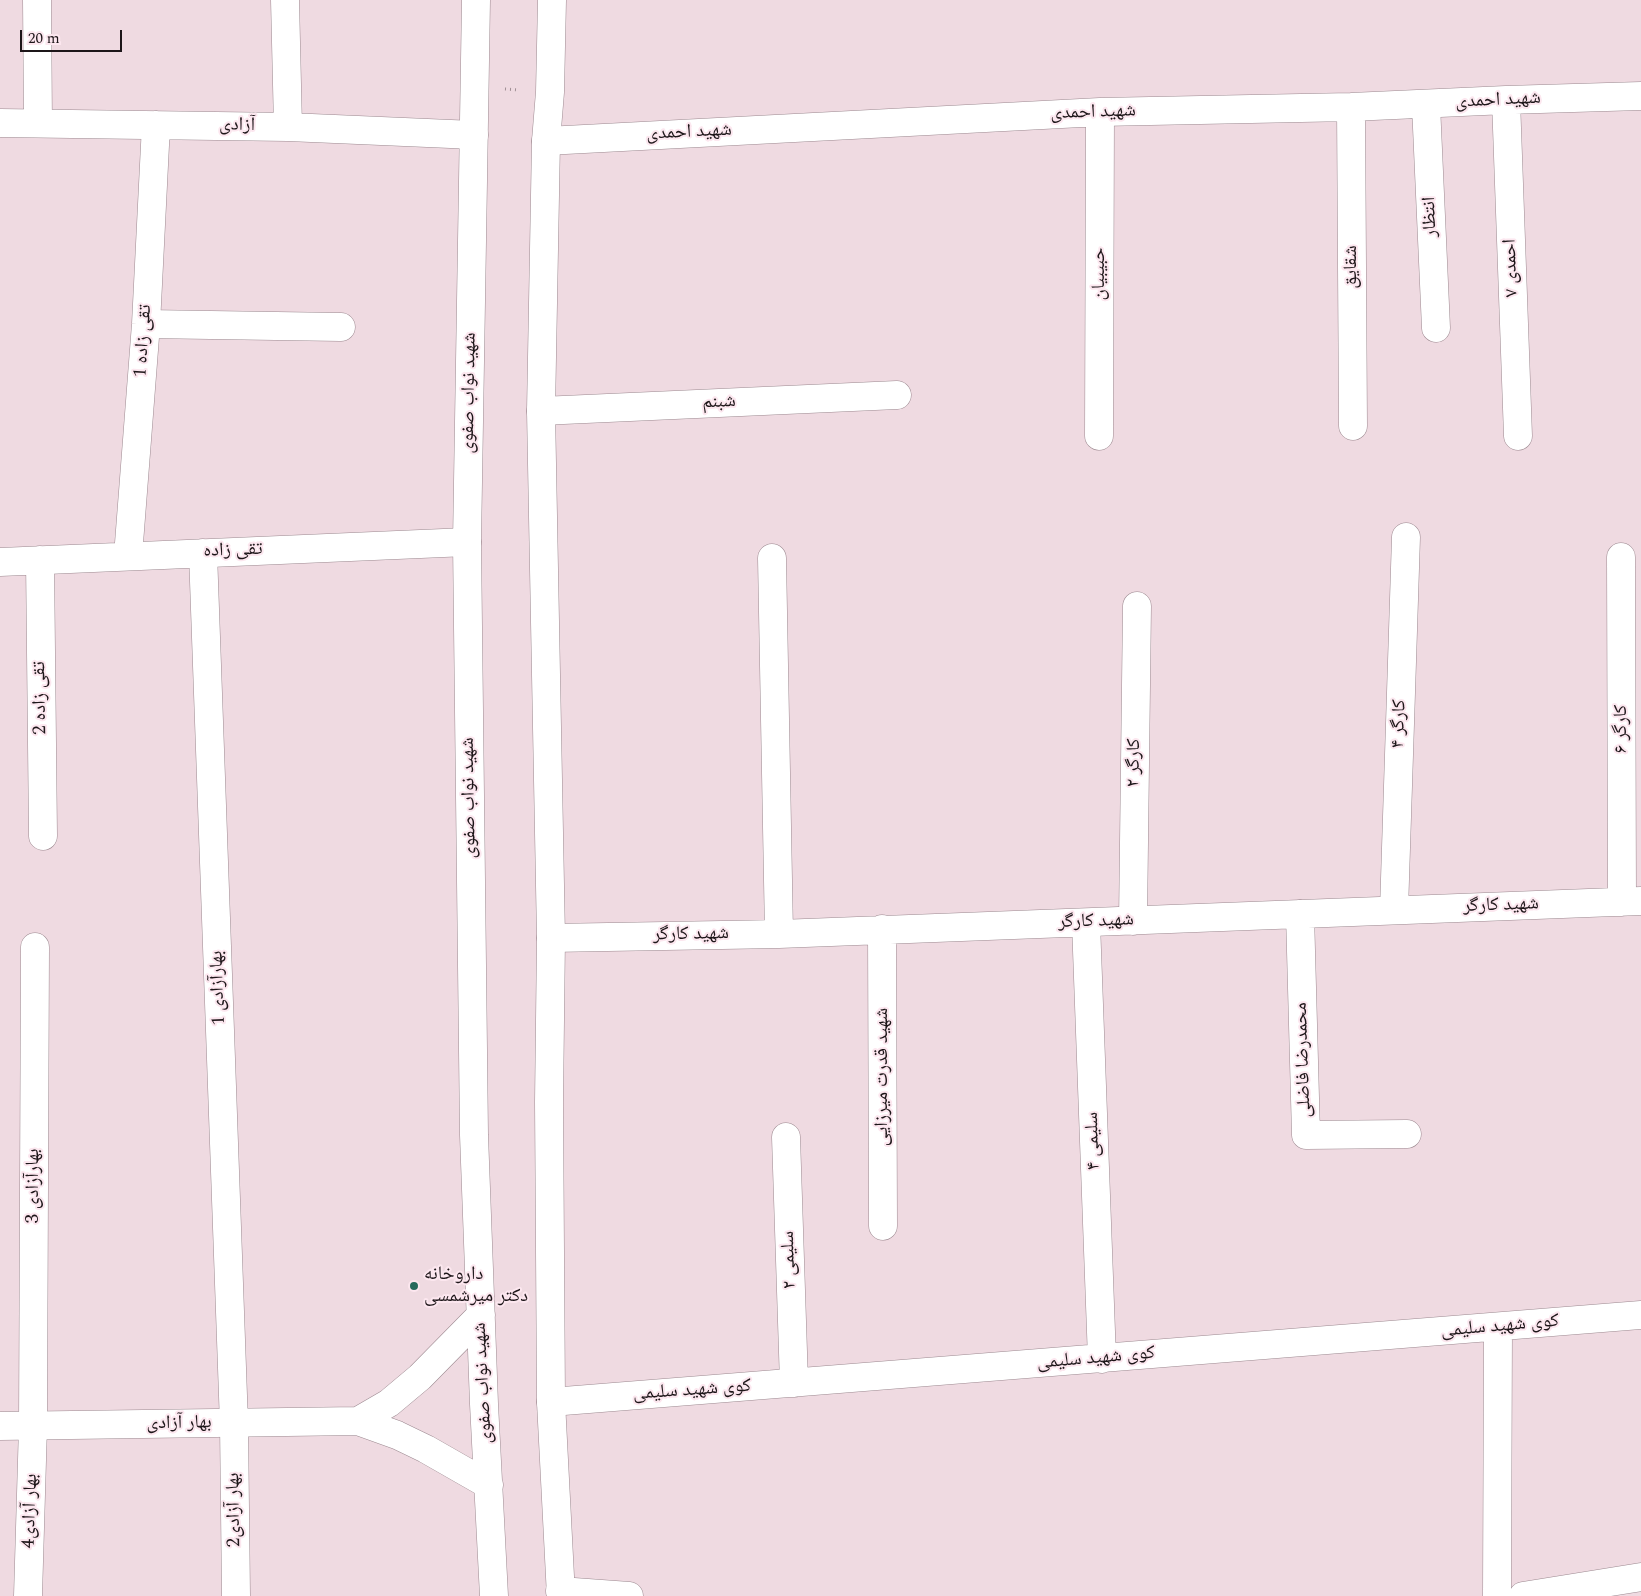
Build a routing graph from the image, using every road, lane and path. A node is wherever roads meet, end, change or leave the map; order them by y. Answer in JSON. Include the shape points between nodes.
{"nodes":[{"id":1,"x":37,"y":0,"type":"edge"},
{"id":2,"x":285,"y":0,"type":"edge"},
{"id":3,"x":476,"y":0,"type":"edge"},
{"id":4,"x":552,"y":0,"type":"edge"},
{"id":5,"x":474,"y":87,"type":"junction"},
{"id":6,"x":550,"y":92,"type":"junction"},
{"id":7,"x":1641,"y":96,"type":"edge"},
{"id":8,"x":1506,"y":100,"type":"junction"},
{"id":9,"x":1426,"y":105,"type":"junction"},
{"id":10,"x":1351,"y":107,"type":"junction"},
{"id":11,"x":1100,"y":112,"type":"junction"},
{"id":12,"x":0,"y":123,"type":"edge"},
{"id":13,"x":38,"y":123,"type":"junction"},
{"id":14,"x":156,"y":125,"type":"junction"},
{"id":15,"x":288,"y":127,"type":"junction"},
{"id":16,"x":474,"y":135,"type":"junction"},
{"id":17,"x":546,"y":141,"type":"junction"},
{"id":18,"x":146,"y":324,"type":"junction"},
{"id":19,"x":341,"y":327,"type":"dead end"},
{"id":20,"x":1436,"y":328,"type":"dead end"},
{"id":21,"x":897,"y":395,"type":"dead end"},
{"id":22,"x":540,"y":411,"type":"junction"},
{"id":23,"x":1353,"y":426,"type":"dead end"},
{"id":24,"x":1100,"y":436,"type":"dead end"},
{"id":25,"x":1518,"y":436,"type":"dead end"},
{"id":26,"x":1406,"y":538,"type":"dead end"},
{"id":27,"x":467,"y":542,"type":"junction"},
{"id":28,"x":203,"y":553,"type":"junction"},
{"id":29,"x":128,"y":556,"type":"junction"},
{"id":30,"x":1621,"y":557,"type":"dead end"},
{"id":31,"x":772,"y":558,"type":"dead end"},
{"id":32,"x":40,"y":560,"type":"junction"},
{"id":33,"x":0,"y":562,"type":"edge"},
{"id":34,"x":1137,"y":606,"type":"dead end"},
{"id":35,"x":43,"y":836,"type":"dead end"},
{"id":36,"x":1631,"y":901,"type":"edge"},
{"id":37,"x":1394,"y":910,"type":"junction"},
{"id":38,"x":1300,"y":914,"type":"junction"},
{"id":39,"x":1133,"y":921,"type":"junction"},
{"id":40,"x":1086,"y":923,"type":"junction"},
{"id":41,"x":882,"y":929,"type":"junction"},
{"id":42,"x":780,"y":934,"type":"junction"},
{"id":43,"x":551,"y":938,"type":"junction"},
{"id":44,"x":35,"y":947,"type":"dead end"},
{"id":45,"x":1407,"y":1134,"type":"dead end"},
{"id":46,"x":786,"y":1137,"type":"dead end"},
{"id":47,"x":883,"y":1226,"type":"dead end"},
{"id":48,"x":481,"y":1315,"type":"junction"},
{"id":49,"x":1641,"y":1315,"type":"edge"},
{"id":50,"x":1498,"y":1327,"type":"junction"},
{"id":51,"x":1102,"y":1359,"type":"junction"},
{"id":52,"x":794,"y":1384,"type":"junction"},
{"id":53,"x":551,"y":1402,"type":"junction"},
{"id":54,"x":358,"y":1421,"type":"junction"},
{"id":55,"x":234,"y":1424,"type":"junction"},
{"id":56,"x":0,"y":1426,"type":"edge"},
{"id":57,"x":33,"y":1426,"type":"junction"},
{"id":58,"x":489,"y":1485,"type":"junction"},
{"id":59,"x":1641,"y":1577,"type":"edge"},
{"id":60,"x":560,"y":1594,"type":"edge"},
{"id":61,"x":28,"y":1596,"type":"edge"},
{"id":62,"x":236,"y":1596,"type":"edge"},
{"id":63,"x":494,"y":1596,"type":"edge"},
{"id":64,"x":629,"y":1596,"type":"edge"},
{"id":65,"x":1497,"y":1596,"type":"edge"},
{"id":66,"x":1524,"y":1596,"type":"edge"}],
"edges":[{"from":1,"to":13,"type":"street"},
{"from":2,"to":15,"type":"street"},
{"from":3,"to":5,"type":"street","name":"شهید نواب صفوی"},
{"from":4,"to":6,"type":"street"},
{"from":5,"to":6,"type":"path"},
{"from":5,"to":16,"type":"street","name":"شهید نواب صفوی"},
{"from":6,"to":17,"type":"street"},
{"from":7,"to":8,"type":"street","name":"شهید احمدی"},
{"from":8,"to":9,"type":"street","name":"شهید احمدی"},
{"from":8,"to":25,"type":"street","name":"احمدی ۷"},
{"from":9,"to":10,"type":"street","name":"شهید احمدی"},
{"from":9,"to":20,"type":"street","name":"انتظار"},
{"from":10,"to":11,"type":"street","name":"شهید احمدی"},
{"from":10,"to":23,"type":"street","name":"شقایق"},
{"from":11,"to":17,"type":"street","name":"شهید احمدی"},
{"from":11,"to":24,"type":"street","name":"حبیبیان"},
{"from":12,"to":13,"type":"street","name":"آزادی"},
{"from":13,"to":14,"type":"street","name":"آزادی"},
{"from":14,"to":15,"type":"street","name":"آزادی"},
{"from":14,"to":18,"type":"street","name":"تقی زاده 1"},
{"from":15,"to":16,"type":"street","name":"آزادی"},
{"from":16,"to":27,"type":"street","name":"شهید نواب صفوی"},
{"from":17,"to":22,"type":"street"},
{"from":18,"to":19,"type":"street"},
{"from":18,"to":29,"type":"street","name":"تقی زاده 1"},
{"from":21,"to":22,"type":"street","name":"شبنم"},
{"from":22,"to":43,"type":"street"},
{"from":26,"to":37,"type":"street","name":"کارگر ۴"},
{"from":27,"to":28,"type":"street","name":"تقی زاده"},
{"from":27,"to":48,"type":"street","name":"شهید نواب صفوی","via":[[474,1134]]},
{"from":28,"to":29,"type":"street","name":"تقی زاده"},
{"from":28,"to":55,"type":"street","name":"بهارآزادی 1"},
{"from":29,"to":32,"type":"street","name":"تقی زاده"},
{"from":30,"to":36,"type":"street","name":"کارگر ۶"},
{"from":31,"to":42,"type":"street"},
{"from":32,"to":33,"type":"street","name":"تقی زاده"},
{"from":32,"to":35,"type":"street","name":"تقی زاده 2"},
{"from":34,"to":39,"type":"street","name":"کارگر ۲"},
{"from":36,"to":37,"type":"street","name":"شهید کارگر"},
{"from":37,"to":38,"type":"street","name":"شهید کارگر"},
{"from":38,"to":39,"type":"street","name":"شهید کارگر"},
{"from":38,"to":45,"type":"street","name":"محمدرضا فاضلی","via":[[1306,1135]]},
{"from":39,"to":40,"type":"street","name":"شهید کارگر"},
{"from":40,"to":41,"type":"street","name":"شهید کارگر"},
{"from":40,"to":51,"type":"street","name":"سلیمی ۴"},
{"from":41,"to":42,"type":"street","name":"شهید کارگر"},
{"from":41,"to":47,"type":"street","name":"شهید قدرت میرزایی"},
{"from":42,"to":43,"type":"street","name":"شهید کارگر"},
{"from":43,"to":53,"type":"street","via":[[548,1102]]},
{"from":44,"to":57,"type":"street","name":"بهارآزادی 3"},
{"from":46,"to":52,"type":"street","name":"سلیمی ۲"},
{"from":48,"to":54,"type":"street","name":"بهار آزادی","via":[[420,1377],[389,1403]]},
{"from":48,"to":58,"type":"street","name":"شهید نواب صفوی"},
{"from":49,"to":50,"type":"street","name":"کوی شهید سلیمی"},
{"from":50,"to":51,"type":"street","name":"کوی شهید سلیمی"},
{"from":50,"to":65,"type":"street"},
{"from":51,"to":52,"type":"street","name":"کوی شهید سلیمی"},
{"from":52,"to":53,"type":"street","name":"کوی شهید سلیمی"},
{"from":53,"to":60,"type":"street"},
{"from":54,"to":55,"type":"street","name":"بهار آزادی"},
{"from":54,"to":58,"type":"street","name":"بهار آزادی","via":[[412,1442]]},
{"from":55,"to":57,"type":"street","name":"بهار آزادی"},
{"from":55,"to":62,"type":"street","name":"بهار آزادی2"},
{"from":56,"to":57,"type":"street","name":"بهار آزادی"},
{"from":57,"to":61,"type":"street","name":"بهار آزادی4"},
{"from":58,"to":63,"type":"street","name":"شهید نواب صفوی"},
{"from":59,"to":66,"type":"street"},
{"from":60,"to":64,"type":"street"}]}
